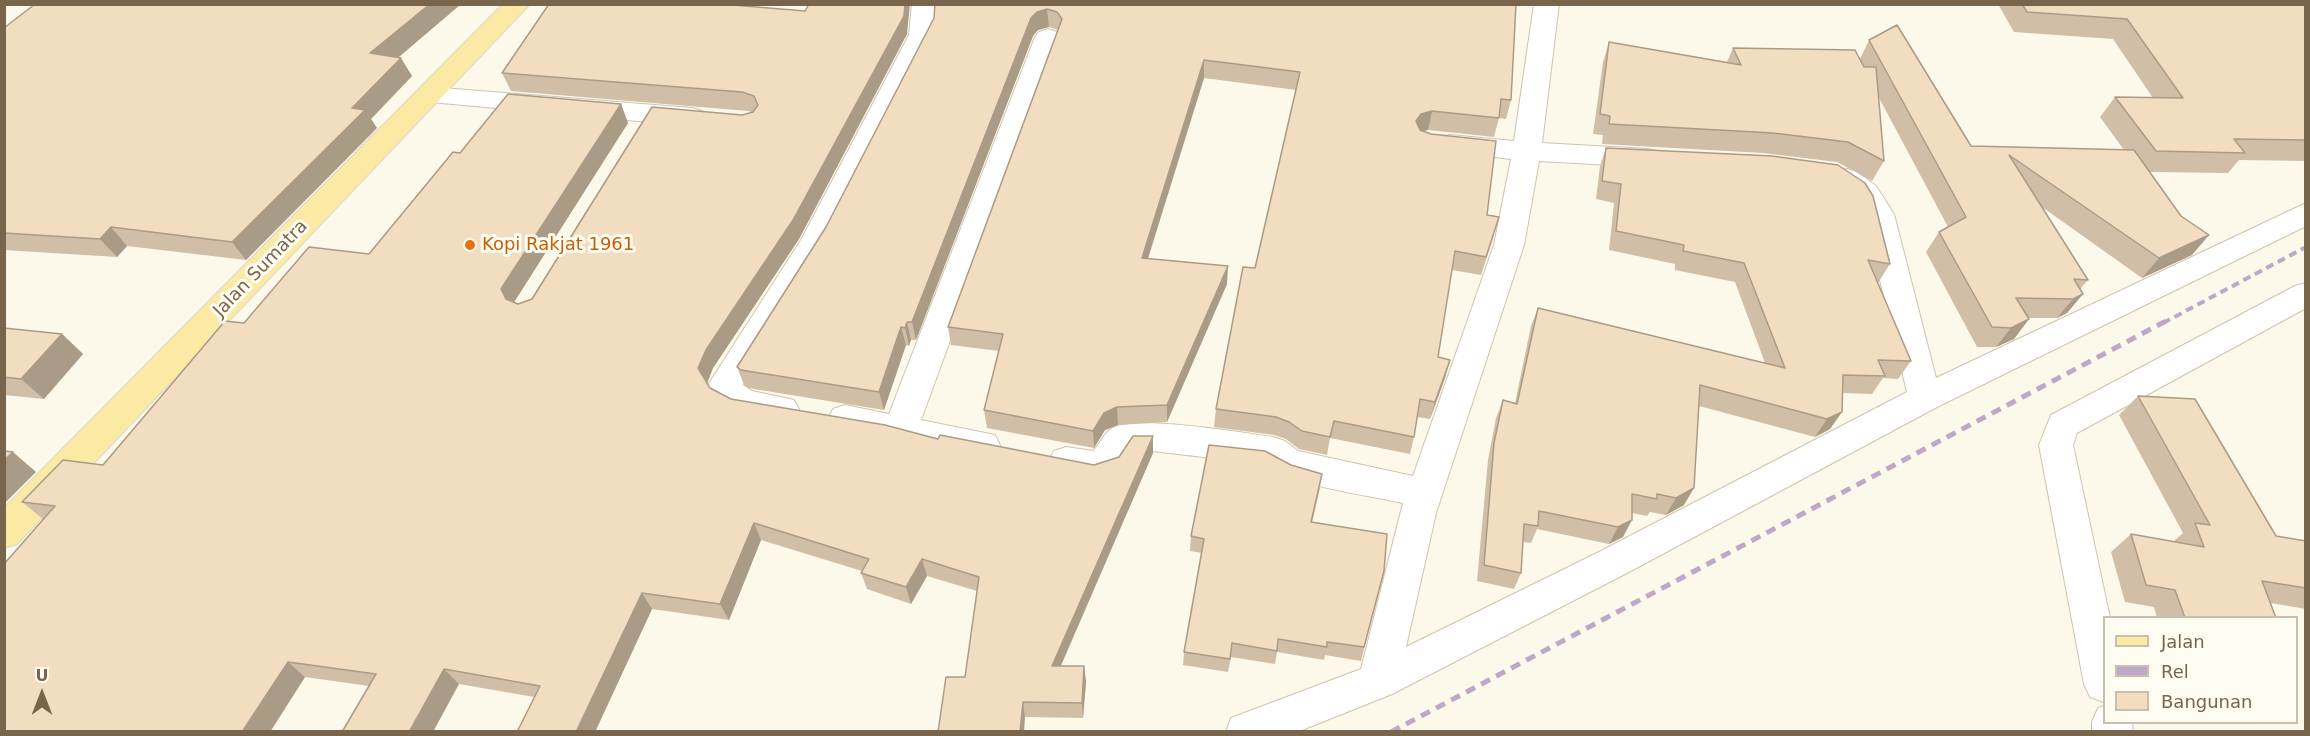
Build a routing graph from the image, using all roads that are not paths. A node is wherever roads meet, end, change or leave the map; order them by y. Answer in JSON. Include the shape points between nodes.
{"nodes":[{"id":1,"x":518,"y":4,"type":"edge"},
{"id":2,"x":925,"y":4,"type":"edge"},
{"id":3,"x":1547,"y":4,"type":"edge"},
{"id":4,"x":1048,"y":37,"type":"dead end"},
{"id":5,"x":430,"y":95,"type":"junction"},
{"id":6,"x":650,"y":114,"type":"junction"},
{"id":7,"x":715,"y":119,"type":"edge"},
{"id":8,"x":1428,"y":141,"type":"edge"},
{"id":9,"x":632,"y":143,"type":"edge"},
{"id":10,"x":1527,"y":151,"type":"junction"},
{"id":11,"x":1668,"y":159,"type":"edge"},
{"id":12,"x":1821,"y":172,"type":"edge"},
{"id":13,"x":2306,"y":213,"type":"edge"},
{"id":14,"x":2306,"y":294,"type":"edge"},
{"id":15,"x":1924,"y":398,"type":"junction"},
{"id":16,"x":901,"y":428,"type":"junction"},
{"id":17,"x":1424,"y":493,"type":"junction"},
{"id":18,"x":4,"y":533,"type":"edge"},
{"id":19,"x":2103,"y":679,"type":"edge"},
{"id":20,"x":1378,"y":681,"type":"junction"},
{"id":21,"x":1246,"y":732,"type":"edge"}],
"edges":[{"from":1,"to":5,"type":"main road","name":"Jalan Sumatra"},
{"from":2,"to":16,"type":"street","via":[[922,35],[814,244],[725,385],[728,394],[739,402]]},
{"from":3,"to":10,"type":"street"},
{"from":4,"to":16,"type":"street"},
{"from":5,"to":6,"type":"street"},
{"from":5,"to":18,"type":"main road","name":"Jalan Sumatra"},
{"from":6,"to":7,"type":"street"},
{"from":6,"to":9,"type":"street"},
{"from":8,"to":10,"type":"street"},
{"from":10,"to":11,"type":"street"},
{"from":10,"to":17,"type":"street","via":[[1509,245]]},
{"from":12,"to":15,"type":"street","via":[[1837,174],[1851,182],[1866,193],[1879,214]]},
{"from":13,"to":15,"type":"street"},
{"from":14,"to":19,"type":"street","via":[[2063,425],[2056,445]]},
{"from":15,"to":20,"type":"street"},
{"from":16,"to":17,"type":"street","via":[[1096,466],[1107,462],[1123,439],[1152,437],[1273,452],[1294,465]]},
{"from":17,"to":20,"type":"street"},
{"from":20,"to":21,"type":"street"}]}
